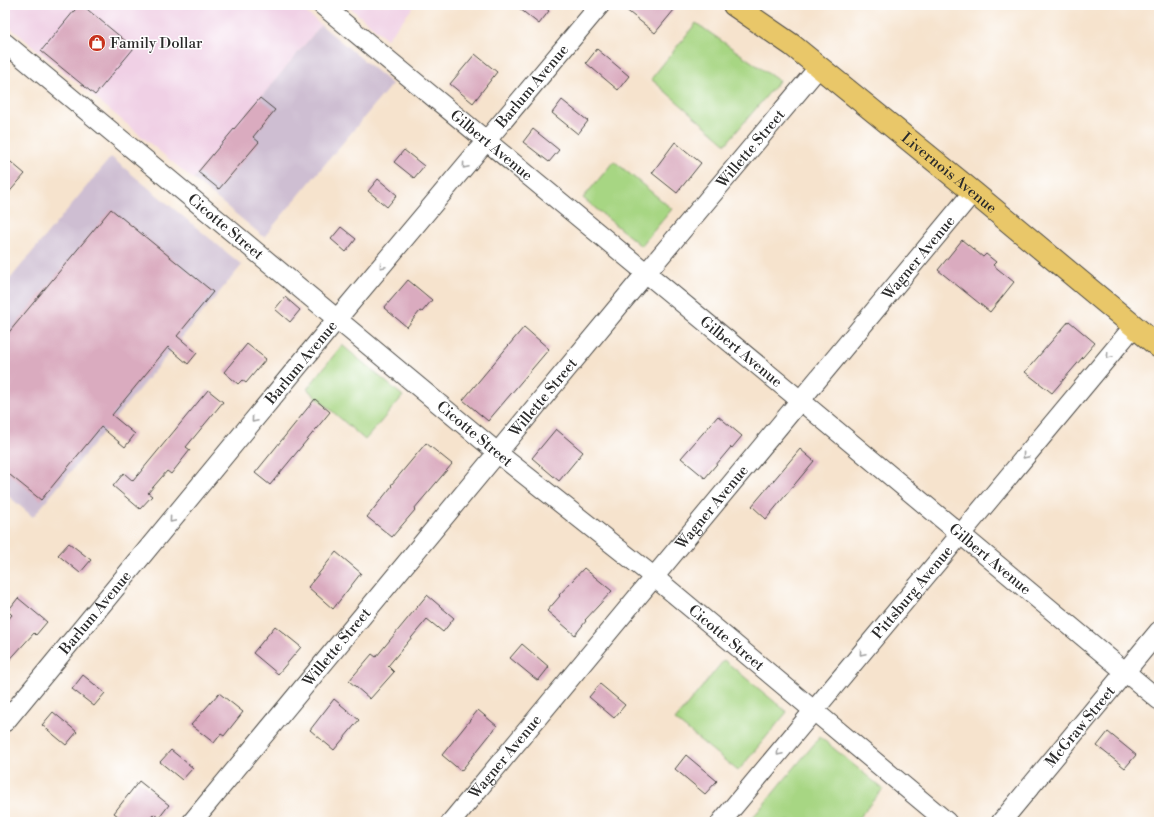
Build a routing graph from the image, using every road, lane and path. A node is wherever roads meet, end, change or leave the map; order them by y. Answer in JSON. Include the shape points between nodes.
{"nodes":[{"id":1,"x":322,"y":5,"type":"edge"},
{"id":2,"x":600,"y":5,"type":"edge"},
{"id":3,"x":734,"y":5,"type":"edge"},
{"id":4,"x":5,"y":43,"type":"edge"},
{"id":5,"x":819,"y":67,"type":"junction"},
{"id":6,"x":486,"y":141,"type":"junction"},
{"id":7,"x":973,"y":192,"type":"junction"},
{"id":8,"x":646,"y":273,"type":"junction"},
{"id":9,"x":337,"y":319,"type":"junction"},
{"id":10,"x":1134,"y":326,"type":"junction"},
{"id":11,"x":1159,"y":347,"type":"edge"},
{"id":12,"x":800,"y":401,"type":"junction"},
{"id":13,"x":498,"y":453,"type":"junction"},
{"id":14,"x":960,"y":534,"type":"junction"},
{"id":15,"x":654,"y":576,"type":"junction"},
{"id":16,"x":1159,"y":631,"type":"edge"},
{"id":17,"x":1125,"y":672,"type":"junction"},
{"id":18,"x":1159,"y":700,"type":"edge"},
{"id":19,"x":814,"y":710,"type":"junction"},
{"id":20,"x":5,"y":722,"type":"edge"},
{"id":21,"x":192,"y":822,"type":"edge"},
{"id":22,"x":451,"y":822,"type":"edge"},
{"id":23,"x":721,"y":822,"type":"edge"},
{"id":24,"x":947,"y":822,"type":"edge"},
{"id":25,"x":1001,"y":822,"type":"edge"}],
"edges":[{"from":1,"to":6,"type":"street","name":"Gilbert Avenue"},
{"from":2,"to":6,"type":"street","name":"Barlum Avenue"},
{"from":3,"to":5,"type":"main road","name":"Livernois Avenue"},
{"from":4,"to":9,"type":"street","name":"Cicotte Street"},
{"from":5,"to":7,"type":"main road","name":"Livernois Avenue"},
{"from":5,"to":8,"type":"street","name":"Willette Street"},
{"from":6,"to":8,"type":"street","name":"Gilbert Avenue"},
{"from":6,"to":9,"type":"street","name":"Barlum Avenue","one_way":true},
{"from":7,"to":10,"type":"main road","name":"Livernois Avenue"},
{"from":7,"to":12,"type":"street","name":"Wagner Avenue"},
{"from":8,"to":12,"type":"street","name":"Gilbert Avenue"},
{"from":8,"to":13,"type":"street","name":"Willette Street"},
{"from":9,"to":13,"type":"street","name":"Cicotte Street"},
{"from":9,"to":20,"type":"street","name":"Barlum Avenue","one_way":true},
{"from":10,"to":11,"type":"main road","name":"Livernois Avenue"},
{"from":10,"to":14,"type":"street","name":"Pittsburg Avenue","one_way":true},
{"from":12,"to":14,"type":"street","name":"Gilbert Avenue"},
{"from":12,"to":15,"type":"street","name":"Wagner Avenue"},
{"from":13,"to":15,"type":"street","name":"Cicotte Street"},
{"from":13,"to":21,"type":"street","name":"Willette Street"},
{"from":14,"to":17,"type":"street","name":"Gilbert Avenue"},
{"from":14,"to":19,"type":"street","name":"Pittsburg Avenue","one_way":true},
{"from":15,"to":19,"type":"street","name":"Cicotte Street"},
{"from":15,"to":22,"type":"street","name":"Wagner Avenue"},
{"from":16,"to":17,"type":"street","name":"McGraw Street"},
{"from":17,"to":18,"type":"street","name":"Gilbert Avenue"},
{"from":17,"to":25,"type":"street","name":"McGraw Street"},
{"from":19,"to":23,"type":"street","name":"Pittsburg Avenue","one_way":true},
{"from":19,"to":24,"type":"street","name":"Cicotte Street"}]}
